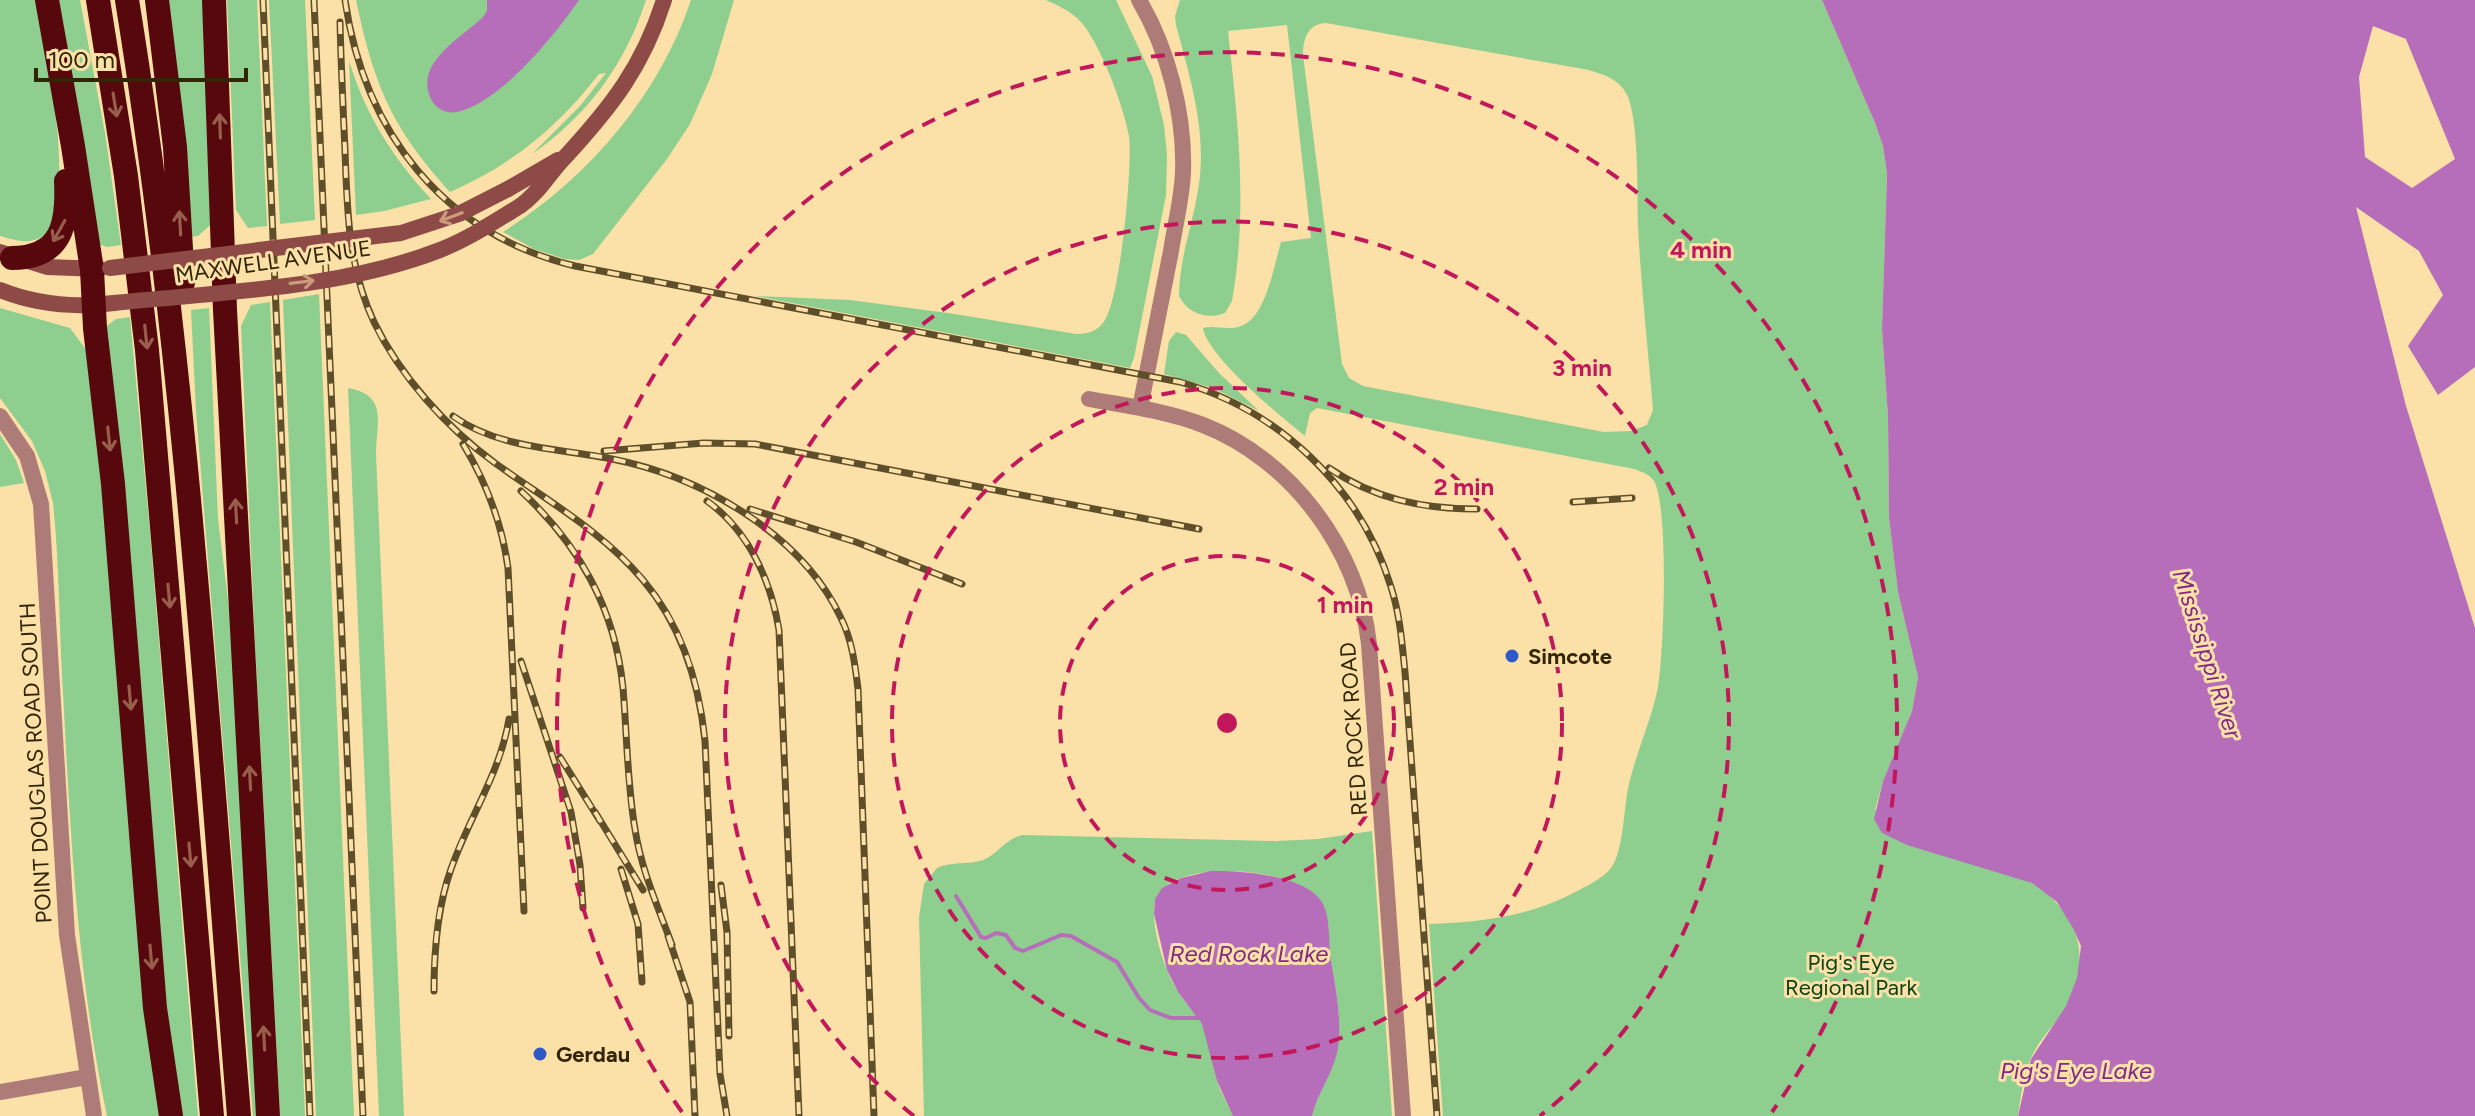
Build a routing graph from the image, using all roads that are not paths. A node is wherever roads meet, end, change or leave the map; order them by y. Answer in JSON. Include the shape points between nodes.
{"nodes":[{"id":1,"x":47,"y":0,"type":"edge"},
{"id":2,"x":98,"y":0,"type":"edge"},
{"id":3,"x":127,"y":0,"type":"edge"},
{"id":4,"x":157,"y":0,"type":"edge"},
{"id":5,"x":214,"y":0,"type":"edge"},
{"id":6,"x":664,"y":0,"type":"edge"},
{"id":7,"x":1139,"y":0,"type":"edge"},
{"id":8,"x":59,"y":71,"type":"junction"},
{"id":9,"x":566,"y":155,"type":"junction"},
{"id":10,"x":224,"y":244,"type":"junction"},
{"id":11,"x":6,"y":255,"type":"edge"},
{"id":12,"x":101,"y":269,"type":"junction"},
{"id":13,"x":0,"y":290,"type":"edge"},
{"id":14,"x":225,"y":291,"type":"junction"},
{"id":15,"x":104,"y":304,"type":"junction"},
{"id":16,"x":1089,"y":399,"type":"dead end"},
{"id":17,"x":1140,"y":408,"type":"junction"},
{"id":18,"x":0,"y":416,"type":"edge"},
{"id":19,"x":188,"y":497,"type":"junction"},
{"id":20,"x":87,"y":1077,"type":"junction"},
{"id":21,"x":0,"y":1092,"type":"edge"},
{"id":22,"x":94,"y":1116,"type":"edge"},
{"id":23,"x":171,"y":1116,"type":"edge"},
{"id":24,"x":212,"y":1116,"type":"edge"},
{"id":25,"x":239,"y":1116,"type":"edge"},
{"id":26,"x":268,"y":1116,"type":"edge"},
{"id":27,"x":1403,"y":1116,"type":"edge"}],
"edges":[{"from":1,"to":8,"type":"highway"},
{"from":2,"to":24,"type":"highway","one_way":true,"via":[[147,350]]},
{"from":3,"to":19,"type":"highway","via":[[160,219]]},
{"from":19,"to":4,"type":"highway","one_way":true,"via":[[178,181]]},
{"from":10,"to":5,"type":"highway","one_way":true},
{"from":6,"to":9,"type":"main road","name":"MAXWELL AVENUE","via":[[620,93]]},
{"from":7,"to":17,"type":"street","via":[[1172,87],[1183,163]]},
{"from":8,"to":11,"type":"highway","one_way":true,"via":[[65,225],[44,249],[27,256]]},
{"from":8,"to":12,"type":"highway"},
{"from":9,"to":10,"type":"main road","name":"MAXWELL AVENUE","one_way":true,"bridge":true,"via":[[459,214],[401,233]]},
{"from":14,"to":9,"type":"main road","name":"MAXWELL AVENUE","one_way":true,"bridge":true,"via":[[347,276],[451,246],[531,198]]},
{"from":10,"to":12,"type":"main road","name":"MAXWELL AVENUE","bridge":true},
{"from":10,"to":14,"type":"highway"},
{"from":11,"to":12,"type":"main road","name":"MAXWELL AVENUE","via":[[47,267]]},
{"from":12,"to":15,"type":"highway"},
{"from":13,"to":15,"type":"main road","name":"MAXWELL AVENUE","via":[[51,304]]},
{"from":14,"to":15,"type":"main road","name":"MAXWELL AVENUE","bridge":true},
{"from":26,"to":14,"type":"highway","one_way":true},
{"from":15,"to":23,"type":"highway","one_way":true,"via":[[109,441],[155,1008]]},
{"from":16,"to":17,"type":"street","name":"RED ROCK ROAD"},
{"from":17,"to":27,"type":"street","name":"RED ROCK ROAD","via":[[1211,428],[1280,473],[1330,533],[1357,589],[1369,644]]},
{"from":18,"to":20,"type":"street","name":"POINT DOUGLAS ROAD SOUTH","via":[[27,456],[41,504],[67,935]]},
{"from":19,"to":25,"type":"highway"},
{"from":20,"to":21,"type":"street"},
{"from":20,"to":22,"type":"street","name":"POINT DOUGLAS ROAD SOUTH"}]}
